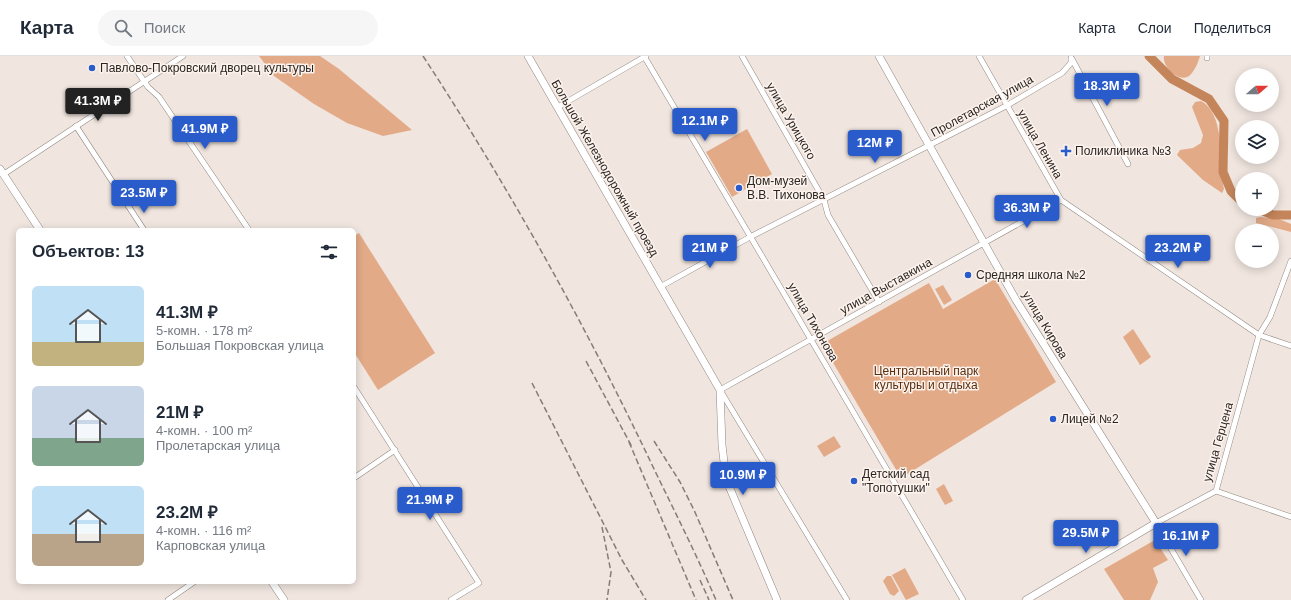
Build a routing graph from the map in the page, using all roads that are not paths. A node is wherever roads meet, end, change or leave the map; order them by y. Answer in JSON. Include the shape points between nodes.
{"nodes":[{"id":1,"x":127,"y":56,"type":"edge"},
{"id":2,"x":183,"y":56,"type":"edge"},
{"id":3,"x":528,"y":56,"type":"edge"},
{"id":4,"x":644,"y":56,"type":"edge"},
{"id":5,"x":742,"y":56,"type":"edge"},
{"id":6,"x":879,"y":56,"type":"edge"},
{"id":7,"x":979,"y":56,"type":"edge"},
{"id":8,"x":1071,"y":57,"type":"edge"},
{"id":9,"x":144,"y":82,"type":"junction"},
{"id":10,"x":1006,"y":106,"type":"junction"},
{"id":11,"x":558,"y":107,"type":"junction"},
{"id":12,"x":76,"y":126,"type":"junction"},
{"id":13,"x":929,"y":147,"type":"junction"},
{"id":14,"x":1128,"y":164,"type":"dead end"},
{"id":15,"x":1,"y":174,"type":"edge"},
{"id":16,"x":824,"y":200,"type":"junction"},
{"id":17,"x":1061,"y":200,"type":"junction"},
{"id":18,"x":39,"y":228,"type":"edge"},
{"id":19,"x":143,"y":228,"type":"edge"},
{"id":20,"x":248,"y":228,"type":"edge"},
{"id":21,"x":750,"y":237,"type":"junction"},
{"id":22,"x":984,"y":243,"type":"junction"},
{"id":23,"x":1291,"y":261,"type":"edge"},
{"id":24,"x":660,"y":287,"type":"junction"},
{"id":25,"x":879,"y":302,"type":"junction"},
{"id":26,"x":1259,"y":335,"type":"junction"},
{"id":27,"x":811,"y":340,"type":"junction"},
{"id":28,"x":1291,"y":346,"type":"edge"},
{"id":29,"x":356,"y":390,"type":"edge"},
{"id":30,"x":720,"y":390,"type":"junction"},
{"id":31,"x":395,"y":450,"type":"junction"},
{"id":32,"x":356,"y":477,"type":"edge"},
{"id":33,"x":1216,"y":491,"type":"junction"},
{"id":34,"x":1291,"y":517,"type":"edge"},
{"id":35,"x":1156,"y":523,"type":"junction"},
{"id":36,"x":191,"y":584,"type":"edge"},
{"id":37,"x":273,"y":584,"type":"edge"},
{"id":38,"x":168,"y":600,"type":"edge"},
{"id":39,"x":284,"y":600,"type":"edge"},
{"id":40,"x":451,"y":600,"type":"edge"},
{"id":41,"x":778,"y":600,"type":"edge"},
{"id":42,"x":847,"y":600,"type":"edge"},
{"id":43,"x":962,"y":600,"type":"edge"},
{"id":44,"x":1026,"y":600,"type":"edge"},
{"id":45,"x":1201,"y":600,"type":"edge"}],
"edges":[{"from":1,"to":9,"type":"street"},
{"from":2,"to":9,"type":"street"},
{"from":3,"to":11,"type":"main road","name":"Большой Железнодорожный проезд"},
{"from":4,"to":11,"type":"street"},
{"from":4,"to":21,"type":"street","name":"улица Тихонова"},
{"from":5,"to":16,"type":"street","name":"улица Урицкого"},
{"from":6,"to":13,"type":"main road","name":"улица Кирова"},
{"from":7,"to":10,"type":"street","name":"улица Ленина"},
{"from":8,"to":10,"type":"street","name":"Пролетарская улица","via":[[1071,63],[1062,73]]},
{"from":8,"to":14,"type":"street"},
{"from":9,"to":12,"type":"street"},
{"from":9,"to":20,"type":"street","via":[[158,97]]},
{"from":10,"to":13,"type":"street","name":"Пролетарская улица"},
{"from":10,"to":17,"type":"street","name":"улица Ленина"},
{"from":11,"to":24,"type":"main road","name":"Большой Железнодорожный проезд"},
{"from":12,"to":15,"type":"street"},
{"from":12,"to":19,"type":"street"},
{"from":13,"to":16,"type":"street","name":"Пролетарская улица"},
{"from":13,"to":22,"type":"main road","name":"улица Кирова"},
{"from":15,"to":18,"type":"main road"},
{"from":16,"to":21,"type":"street","name":"Пролетарская улица"},
{"from":16,"to":25,"type":"street","name":"улица Урицкого","via":[[828,215]]},
{"from":17,"to":22,"type":"street","name":"улица Выставкина"},
{"from":17,"to":26,"type":"street"},
{"from":21,"to":24,"type":"street","name":"Пролетарская улица"},
{"from":21,"to":27,"type":"street","name":"улица Тихонова"},
{"from":22,"to":25,"type":"street","name":"улица Выставкина"},
{"from":22,"to":35,"type":"main road","name":"улица Кирова"},
{"from":23,"to":26,"type":"street","name":"улица Герцена","via":[[1270,317]]},
{"from":24,"to":30,"type":"main road","name":"Большой Железнодорожный проезд"},
{"from":25,"to":27,"type":"street","name":"улица Выставкина"},
{"from":26,"to":28,"type":"street"},
{"from":26,"to":33,"type":"street","name":"улица Герцена"},
{"from":27,"to":30,"type":"street","name":"улица Выставкина"},
{"from":27,"to":43,"type":"street","name":"улица Тихонова"},
{"from":29,"to":31,"type":"street"},
{"from":30,"to":41,"type":"main road","via":[[726,479]]},
{"from":30,"to":42,"type":"street","name":"Большой Железнодорожный проезд"},
{"from":31,"to":32,"type":"street"},
{"from":31,"to":40,"type":"street","via":[[478,583]]},
{"from":33,"to":34,"type":"street"},
{"from":33,"to":35,"type":"street","name":"улица Герцена"},
{"from":35,"to":44,"type":"main road","name":"улица Герцена"},
{"from":35,"to":45,"type":"street","name":"улица Кирова"},
{"from":36,"to":38,"type":"street"},
{"from":37,"to":39,"type":"main road"}]}
